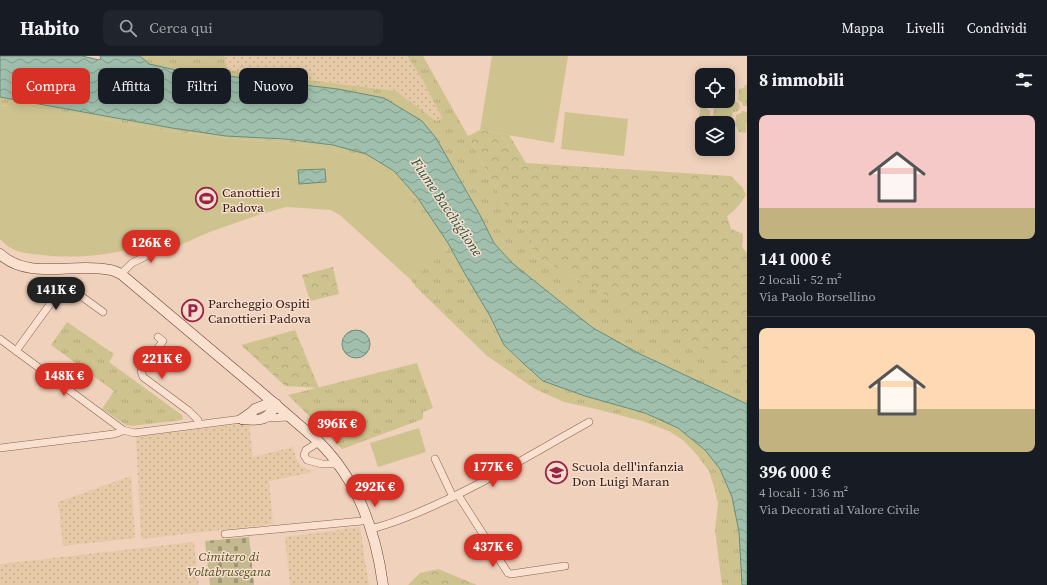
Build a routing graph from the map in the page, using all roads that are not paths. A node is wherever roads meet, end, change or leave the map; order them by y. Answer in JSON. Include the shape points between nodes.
{"nodes":[{"id":1,"x":171,"y":244,"type":"dead end"},
{"id":2,"x":0,"y":255,"type":"edge"},
{"id":3,"x":121,"y":274,"type":"junction"},
{"id":4,"x":103,"y":312,"type":"dead end"},
{"id":5,"x":158,"y":337,"type":"dead end"},
{"id":6,"x":0,"y":339,"type":"edge"},
{"id":7,"x":16,"y":350,"type":"junction"},
{"id":8,"x":254,"y":386,"type":"junction"},
{"id":9,"x":274,"y":403,"type":"junction"},
{"id":10,"x":255,"y":408,"type":"junction"},
{"id":11,"x":290,"y":417,"type":"junction"},
{"id":12,"x":266,"y":418,"type":"junction"},
{"id":13,"x":242,"y":419,"type":"junction"},
{"id":14,"x":589,"y":422,"type":"dead end"},
{"id":15,"x":198,"y":424,"type":"junction"},
{"id":16,"x":123,"y":430,"type":"junction"},
{"id":17,"x":319,"y":442,"type":"junction"},
{"id":18,"x":0,"y":448,"type":"edge"},
{"id":19,"x":435,"y":459,"type":"dead end"},
{"id":20,"x":338,"y":464,"type":"junction"},
{"id":21,"x":455,"y":496,"type":"junction"},
{"id":22,"x":369,"y":524,"type":"junction"},
{"id":23,"x":225,"y":534,"type":"dead end"},
{"id":24,"x":565,"y":566,"type":"dead end"},
{"id":25,"x":382,"y":585,"type":"edge"}],
"edges":[{"from":1,"to":3,"type":"street","via":[[132,263]]},
{"from":2,"to":3,"type":"street","via":[[14,264],[25,267],[99,268]]},
{"from":3,"to":8,"type":"street"},
{"from":4,"to":7,"type":"street","via":[[70,288],[61,289]]},
{"from":5,"to":15,"type":"street","via":[[163,341],[141,371],[143,377],[189,411],[198,420]]},
{"from":6,"to":7,"type":"street"},
{"from":7,"to":16,"type":"street"},
{"from":8,"to":9,"type":"street"},
{"from":8,"to":10,"type":"street","via":[[257,395]]},
{"from":9,"to":10,"type":"street"},
{"from":9,"to":11,"type":"street"},
{"from":9,"to":12,"type":"street","via":[[271,415]]},
{"from":10,"to":13,"type":"street"},
{"from":11,"to":12,"type":"street"},
{"from":11,"to":17,"type":"street"},
{"from":12,"to":13,"type":"street"},
{"from":13,"to":15,"type":"street"},
{"from":14,"to":21,"type":"street"},
{"from":15,"to":16,"type":"street","via":[[134,433]]},
{"from":16,"to":18,"type":"street","via":[[114,434]]},
{"from":17,"to":20,"type":"street"},
{"from":17,"to":20,"type":"street","via":[[306,450],[304,455],[307,460],[322,464]]},
{"from":19,"to":21,"type":"street"},
{"from":20,"to":22,"type":"street","via":[[356,492]]},
{"from":21,"to":22,"type":"street","via":[[415,514]]},
{"from":21,"to":24,"type":"street","via":[[508,573]]},
{"from":22,"to":23,"type":"street","via":[[347,523]]},
{"from":22,"to":25,"type":"street"}]}
